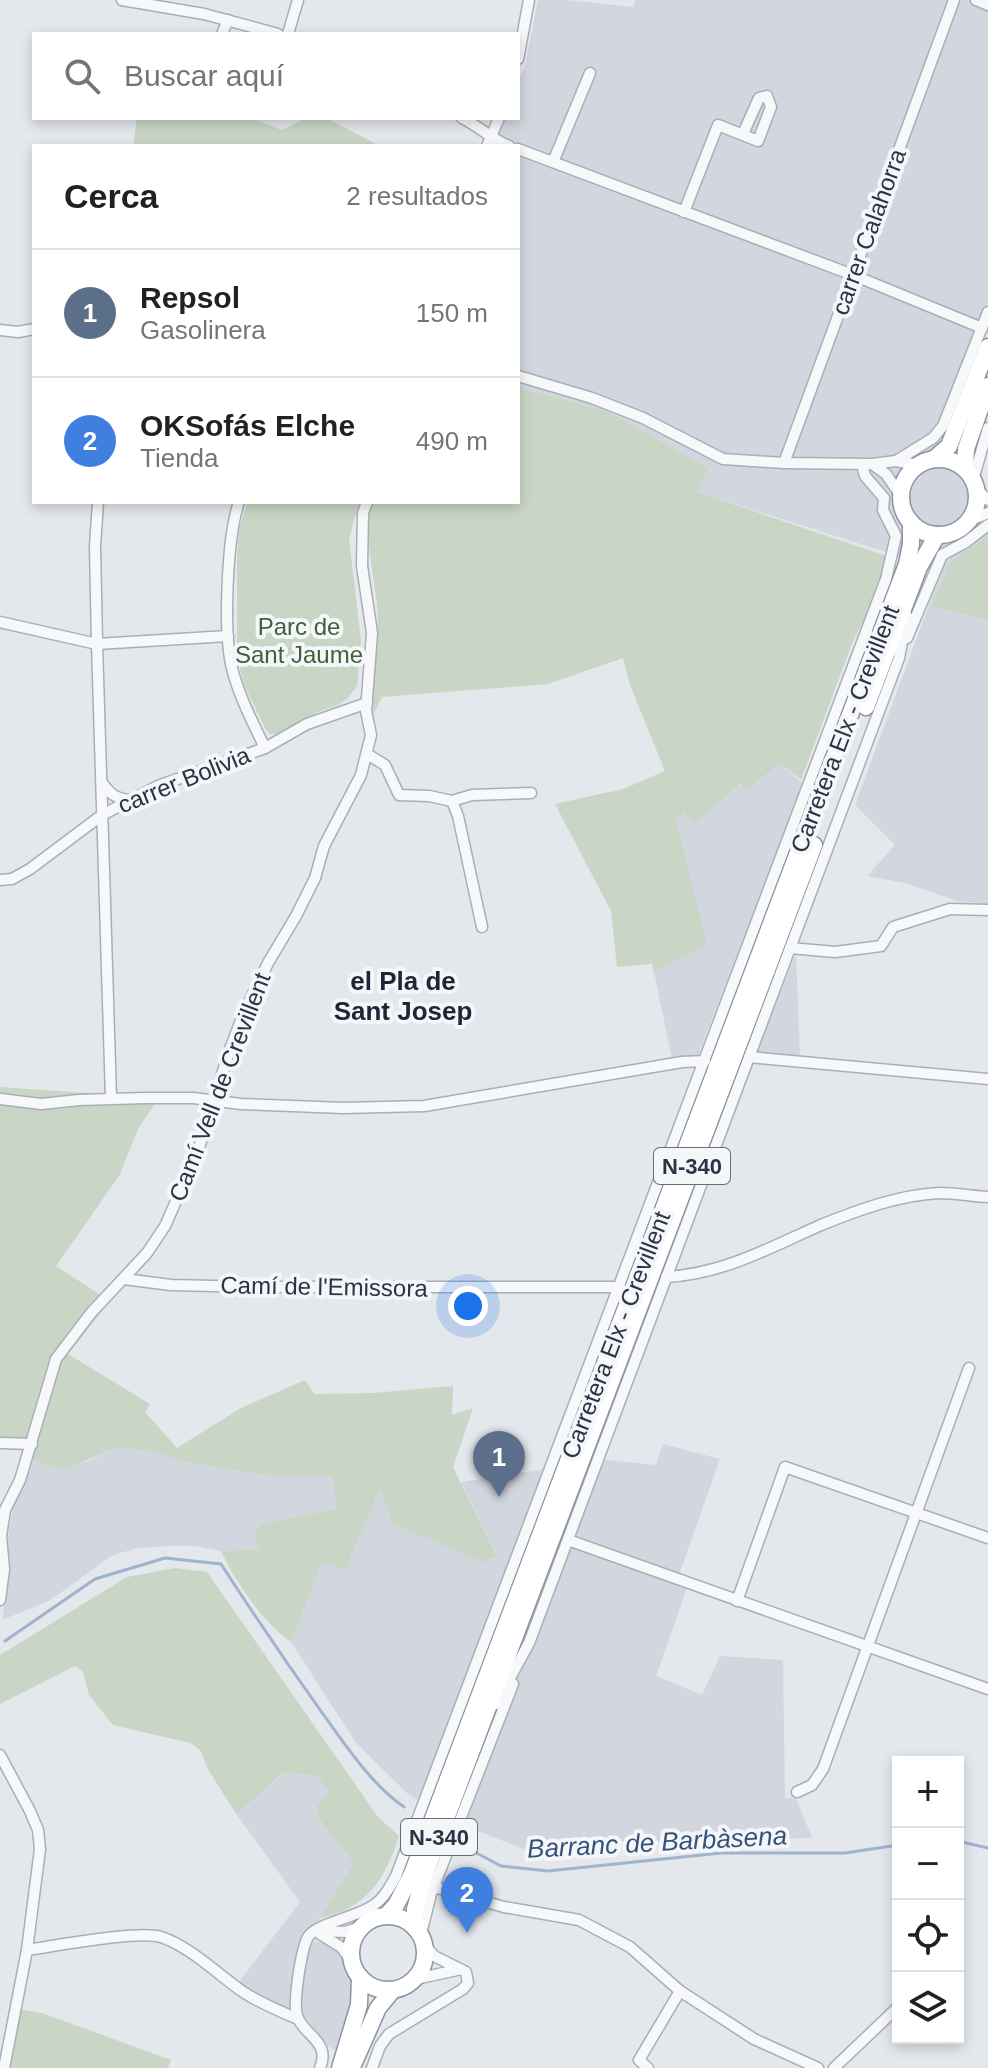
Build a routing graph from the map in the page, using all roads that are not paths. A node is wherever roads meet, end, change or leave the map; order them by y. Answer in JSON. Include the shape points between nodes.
{"nodes":[{"id":1,"x":122,"y":0,"type":"edge"},
{"id":2,"x":298,"y":0,"type":"edge"},
{"id":3,"x":529,"y":0,"type":"edge"},
{"id":4,"x":954,"y":0,"type":"edge"},
{"id":5,"x":976,"y":0,"type":"edge"},
{"id":6,"x":988,"y":5,"type":"edge"},
{"id":7,"x":228,"y":20,"type":"junction"},
{"id":8,"x":223,"y":32,"type":"edge"},
{"id":9,"x":271,"y":32,"type":"edge"},
{"id":10,"x":289,"y":32,"type":"edge"},
{"id":11,"x":520,"y":48,"type":"edge"},
{"id":12,"x":590,"y":73,"type":"dead end"},
{"id":13,"x":464,"y":120,"type":"edge"},
{"id":14,"x":498,"y":120,"type":"edge"},
{"id":15,"x":567,"y":131,"type":"junction"},
{"id":16,"x":743,"y":134,"type":"dead end"},
{"id":17,"x":489,"y":141,"type":"edge"},
{"id":18,"x":520,"y":150,"type":"edge"},
{"id":19,"x":553,"y":162,"type":"junction"},
{"id":20,"x":568,"y":168,"type":"junction"},
{"id":21,"x":684,"y":212,"type":"junction"},
{"id":22,"x":853,"y":275,"type":"junction"},
{"id":23,"x":988,"y":312,"type":"edge"},
{"id":24,"x":982,"y":328,"type":"junction"},
{"id":25,"x":32,"y":329,"type":"edge"},
{"id":26,"x":0,"y":330,"type":"edge"},
{"id":27,"x":988,"y":347,"type":"edge"},
{"id":28,"x":520,"y":377,"type":"edge"},
{"id":29,"x":988,"y":386,"type":"edge"},
{"id":30,"x":988,"y":428,"type":"edge"},
{"id":31,"x":934,"y":459,"type":"junction"},
{"id":32,"x":896,"y":461,"type":"junction"},
{"id":33,"x":784,"y":463,"type":"junction"},
{"id":34,"x":867,"y":464,"type":"junction"},
{"id":35,"x":918,"y":465,"type":"junction"},
{"id":36,"x":976,"y":484,"type":"edge"},
{"id":37,"x":901,"y":496,"type":"junction"},
{"id":38,"x":98,"y":504,"type":"edge"},
{"id":39,"x":239,"y":504,"type":"edge"},
{"id":40,"x":366,"y":504,"type":"edge"},
{"id":41,"x":988,"y":513,"type":"edge"},
{"id":42,"x":968,"y":521,"type":"junction"},
{"id":43,"x":911,"y":522,"type":"junction"},
{"id":44,"x":988,"y":525,"type":"edge"},
{"id":45,"x":937,"y":535,"type":"junction"},
{"id":46,"x":912,"y":583,"type":"junction"},
{"id":47,"x":0,"y":622,"type":"edge"},
{"id":48,"x":881,"y":634,"type":"junction"},
{"id":49,"x":228,"y":636,"type":"junction"},
{"id":50,"x":97,"y":644,"type":"junction"},
{"id":51,"x":899,"y":658,"type":"junction"},
{"id":52,"x":367,"y":682,"type":"junction"},
{"id":53,"x":367,"y":703,"type":"junction"},
{"id":54,"x":840,"y":705,"type":"junction"},
{"id":55,"x":347,"y":711,"type":"junction"},
{"id":56,"x":265,"y":748,"type":"junction"},
{"id":57,"x":367,"y":754,"type":"junction"},
{"id":58,"x":103,"y":784,"type":"junction"},
{"id":59,"x":531,"y":793,"type":"dead end"},
{"id":60,"x":131,"y":800,"type":"junction"},
{"id":61,"x":452,"y":801,"type":"junction"},
{"id":62,"x":102,"y":815,"type":"junction"},
{"id":63,"x":0,"y":880,"type":"edge"},
{"id":64,"x":988,"y":910,"type":"edge"},
{"id":65,"x":482,"y":927,"type":"dead end"},
{"id":66,"x":790,"y":948,"type":"junction"},
{"id":67,"x":749,"y":1057,"type":"junction"},
{"id":68,"x":705,"y":1061,"type":"junction"},
{"id":69,"x":988,"y":1079,"type":"edge"},
{"id":70,"x":111,"y":1098,"type":"junction"},
{"id":71,"x":0,"y":1099,"type":"edge"},
{"id":72,"x":214,"y":1101,"type":"junction"},
{"id":73,"x":988,"y":1197,"type":"edge"},
{"id":74,"x":666,"y":1277,"type":"junction"},
{"id":75,"x":124,"y":1279,"type":"junction"},
{"id":76,"x":619,"y":1287,"type":"junction"},
{"id":77,"x":969,"y":1368,"type":"dead end"},
{"id":78,"x":0,"y":1443,"type":"edge"},
{"id":79,"x":32,"y":1444,"type":"junction"},
{"id":80,"x":918,"y":1514,"type":"junction"},
{"id":81,"x":988,"y":1538,"type":"edge"},
{"id":82,"x":568,"y":1540,"type":"junction"},
{"id":83,"x":0,"y":1600,"type":"edge"},
{"id":84,"x":737,"y":1601,"type":"junction"},
{"id":85,"x":529,"y":1643,"type":"junction"},
{"id":86,"x":869,"y":1647,"type":"junction"},
{"id":87,"x":467,"y":1688,"type":"junction"},
{"id":88,"x":988,"y":1689,"type":"edge"},
{"id":89,"x":472,"y":1748,"type":"junction"},
{"id":90,"x":0,"y":1755,"type":"edge"},
{"id":91,"x":444,"y":1789,"type":"junction"},
{"id":92,"x":797,"y":1792,"type":"dead end"},
{"id":93,"x":434,"y":1887,"type":"junction"},
{"id":94,"x":386,"y":1916,"type":"junction"},
{"id":95,"x":362,"y":1926,"type":"junction"},
{"id":96,"x":315,"y":1931,"type":"junction"},
{"id":97,"x":420,"y":1935,"type":"junction"},
{"id":98,"x":27,"y":1950,"type":"junction"},
{"id":99,"x":351,"y":1960,"type":"junction"},
{"id":100,"x":461,"y":1970,"type":"junction"},
{"id":101,"x":360,"y":1977,"type":"junction"},
{"id":102,"x":416,"y":1979,"type":"junction"},
{"id":103,"x":392,"y":1991,"type":"junction"},
{"id":104,"x":680,"y":1991,"type":"junction"},
{"id":105,"x":892,"y":2013,"type":"edge"},
{"id":106,"x":298,"y":2019,"type":"junction"},
{"id":107,"x":4,"y":2068,"type":"edge"},
{"id":108,"x":320,"y":2068,"type":"edge"},
{"id":109,"x":340,"y":2068,"type":"edge"},
{"id":110,"x":351,"y":2068,"type":"edge"},
{"id":111,"x":372,"y":2068,"type":"edge"},
{"id":112,"x":648,"y":2068,"type":"edge"},
{"id":113,"x":818,"y":2068,"type":"edge"},
{"id":114,"x":834,"y":2068,"type":"edge"}],
"edges":[{"from":1,"to":7,"type":"street"},
{"from":2,"to":10,"type":"street"},
{"from":3,"to":11,"type":"street"},
{"from":4,"to":22,"type":"street","name":"carrer Calahorra"},
{"from":5,"to":6,"type":"street"},
{"from":7,"to":8,"type":"street"},
{"from":7,"to":9,"type":"street"},
{"from":12,"to":15,"type":"street"},
{"from":13,"to":17,"type":"street"},
{"from":14,"to":17,"type":"street"},
{"from":15,"to":19,"type":"street"},
{"from":15,"to":20,"type":"street","via":[[563,157]]},
{"from":16,"to":21,"type":"street","via":[[718,125]]},
{"from":18,"to":19,"type":"street"},
{"from":19,"to":20,"type":"street"},
{"from":20,"to":21,"type":"street"},
{"from":21,"to":22,"type":"street"},
{"from":22,"to":24,"type":"street"},
{"from":22,"to":33,"type":"street","name":"carrer Calahorra"},
{"from":23,"to":24,"type":"street"},
{"from":24,"to":32,"type":"street","via":[[943,426]]},
{"from":25,"to":26,"type":"street"},
{"from":27,"to":31,"type":"highway","via":[[949,446]]},
{"from":28,"to":33,"type":"street","via":[[643,418],[723,459]]},
{"from":29,"to":36,"type":"highway","via":[[966,449]]},
{"from":30,"to":36,"type":"street"},
{"from":31,"to":35,"type":"highway"},
{"from":31,"to":36,"type":"highway","via":[[949,460]]},
{"from":32,"to":34,"type":"street"},
{"from":32,"to":35,"type":"street"},
{"from":33,"to":34,"type":"street"},
{"from":34,"to":37,"type":"street","via":[[886,474]]},
{"from":34,"to":54,"type":"street","via":[[865,476],[884,498],[883,510],[896,536],[886,579]]},
{"from":35,"to":37,"type":"highway","via":[[904,482]]},
{"from":36,"to":42,"type":"highway","via":[[976,506]]},
{"from":37,"to":43,"type":"highway","number":"N-340"},
{"from":38,"to":50,"type":"street"},
{"from":39,"to":49,"type":"street","via":[[230,542]]},
{"from":40,"to":52,"type":"street","name":"Camí Vell de Crevillent","via":[[362,566],[372,633]]},
{"from":41,"to":42,"type":"street"},
{"from":42,"to":45,"type":"highway","via":[[956,531]]},
{"from":43,"to":45,"type":"highway"},
{"from":43,"to":48,"type":"highway","name":"Carretera Elx - Crevillent","number":"N-340","via":[[907,564]]},
{"from":44,"to":51,"type":"street","via":[[942,555]]},
{"from":45,"to":46,"type":"highway","name":"Carretera Elx - Crevillent","number":"N-340"},
{"from":46,"to":51,"type":"street"},
{"from":46,"to":89,"type":"highway","name":"Carretera Elx - Crevillent","number":"N-340"},
{"from":47,"to":50,"type":"street"},
{"from":48,"to":54,"type":"street"},
{"from":48,"to":91,"type":"highway","name":"Carretera Elx - Crevillent","number":"N-340"},
{"from":49,"to":50,"type":"street"},
{"from":49,"to":56,"type":"street","via":[[232,668]]},
{"from":50,"to":58,"type":"street"},
{"from":51,"to":66,"type":"street"},
{"from":52,"to":53,"type":"street","name":"Camí Vell de Crevillent"},
{"from":52,"to":55,"type":"street"},
{"from":53,"to":55,"type":"street","name":"carrer Bolivia"},
{"from":53,"to":57,"type":"street","name":"Camí Vell de Crevillent"},
{"from":54,"to":68,"type":"street"},
{"from":55,"to":56,"type":"street","name":"carrer Bolivia","via":[[307,724]]},
{"from":56,"to":60,"type":"street","name":"carrer Bolivia"},
{"from":57,"to":61,"type":"street","via":[[385,765],[399,795]]},
{"from":57,"to":72,"type":"street","name":"Camí Vell de Crevillent","via":[[324,846],[315,878],[245,1010]]},
{"from":58,"to":60,"type":"street","via":[[110,794]]},
{"from":58,"to":62,"type":"street"},
{"from":59,"to":61,"type":"street"},
{"from":60,"to":62,"type":"street","name":"carrer Bolivia"},
{"from":61,"to":65,"type":"street"},
{"from":62,"to":63,"type":"street","name":"carrer Bolivia","via":[[30,869]]},
{"from":62,"to":70,"type":"street"},
{"from":64,"to":66,"type":"street","via":[[950,909],[893,927],[881,946],[835,952]]},
{"from":66,"to":67,"type":"street"},
{"from":67,"to":69,"type":"street"},
{"from":67,"to":74,"type":"street"},
{"from":68,"to":72,"type":"street","via":[[424,1106]]},
{"from":68,"to":76,"type":"street"},
{"from":70,"to":71,"type":"street","via":[[41,1104]]},
{"from":70,"to":72,"type":"street"},
{"from":72,"to":75,"type":"street","name":"Camí Vell de Crevillent","via":[[165,1226]]},
{"from":73,"to":74,"type":"street","via":[[941,1193],[902,1198],[735,1264],[694,1276]]},
{"from":74,"to":82,"type":"street"},
{"from":75,"to":76,"type":"street","name":"Camí de l'Emissora","via":[[255,1287]]},
{"from":75,"to":79,"type":"street","name":"Camí Vell de Crevillent","via":[[56,1359]]},
{"from":76,"to":87,"type":"street"},
{"from":77,"to":80,"type":"street"},
{"from":78,"to":79,"type":"street"},
{"from":79,"to":83,"type":"street","name":"Camí Vell de Crevillent","via":[[5,1510]]},
{"from":80,"to":81,"type":"street"},
{"from":80,"to":84,"type":"street","via":[[785,1467]]},
{"from":80,"to":86,"type":"street"},
{"from":82,"to":84,"type":"street"},
{"from":82,"to":85,"type":"street"},
{"from":84,"to":86,"type":"street"},
{"from":85,"to":89,"type":"street"},
{"from":85,"to":93,"type":"street"},
{"from":86,"to":88,"type":"street"},
{"from":86,"to":92,"type":"street","via":[[823,1769],[812,1785]]},
{"from":87,"to":91,"type":"street"},
{"from":87,"to":96,"type":"street","via":[[385,1895],[361,1913]]},
{"from":89,"to":97,"type":"highway","name":"Carretera Elx - Crevillent","number":"N-340","via":[[418,1893]]},
{"from":90,"to":98,"type":"street","via":[[38,1830]]},
{"from":91,"to":94,"type":"highway","name":"Carretera Elx - Crevillent","number":"N-340","via":[[404,1891]]},
{"from":93,"to":97,"type":"street"},
{"from":93,"to":104,"type":"street","via":[[579,1920],[630,1947]]},
{"from":94,"to":95,"type":"highway"},
{"from":94,"to":97,"type":"highway","via":[[398,1917]]},
{"from":95,"to":96,"type":"street","via":[[346,1932]]},
{"from":95,"to":99,"type":"highway"},
{"from":96,"to":99,"type":"street"},
{"from":96,"to":106,"type":"street","via":[[308,1937],[296,1990]]},
{"from":97,"to":100,"type":"street","via":[[434,1956]]},
{"from":97,"to":102,"type":"highway","number":"N-340","via":[[425,1963]]},
{"from":98,"to":106,"type":"street","via":[[161,1937],[246,1994]]},
{"from":98,"to":107,"type":"street"},
{"from":99,"to":101,"type":"highway"},
{"from":100,"to":102,"type":"street"},
{"from":100,"to":111,"type":"street","via":[[468,1976],[463,1989],[389,2034]]},
{"from":101,"to":103,"type":"highway","via":[[375,1989]]},
{"from":101,"to":109,"type":"highway","via":[[359,2005]]},
{"from":102,"to":103,"type":"highway"},
{"from":103,"to":110,"type":"highway","via":[[378,2008]]},
{"from":104,"to":112,"type":"street","via":[[639,2060]]},
{"from":104,"to":113,"type":"street","via":[[754,2039]]},
{"from":105,"to":114,"type":"street"},
{"from":106,"to":108,"type":"street","via":[[323,2050]]}]}
